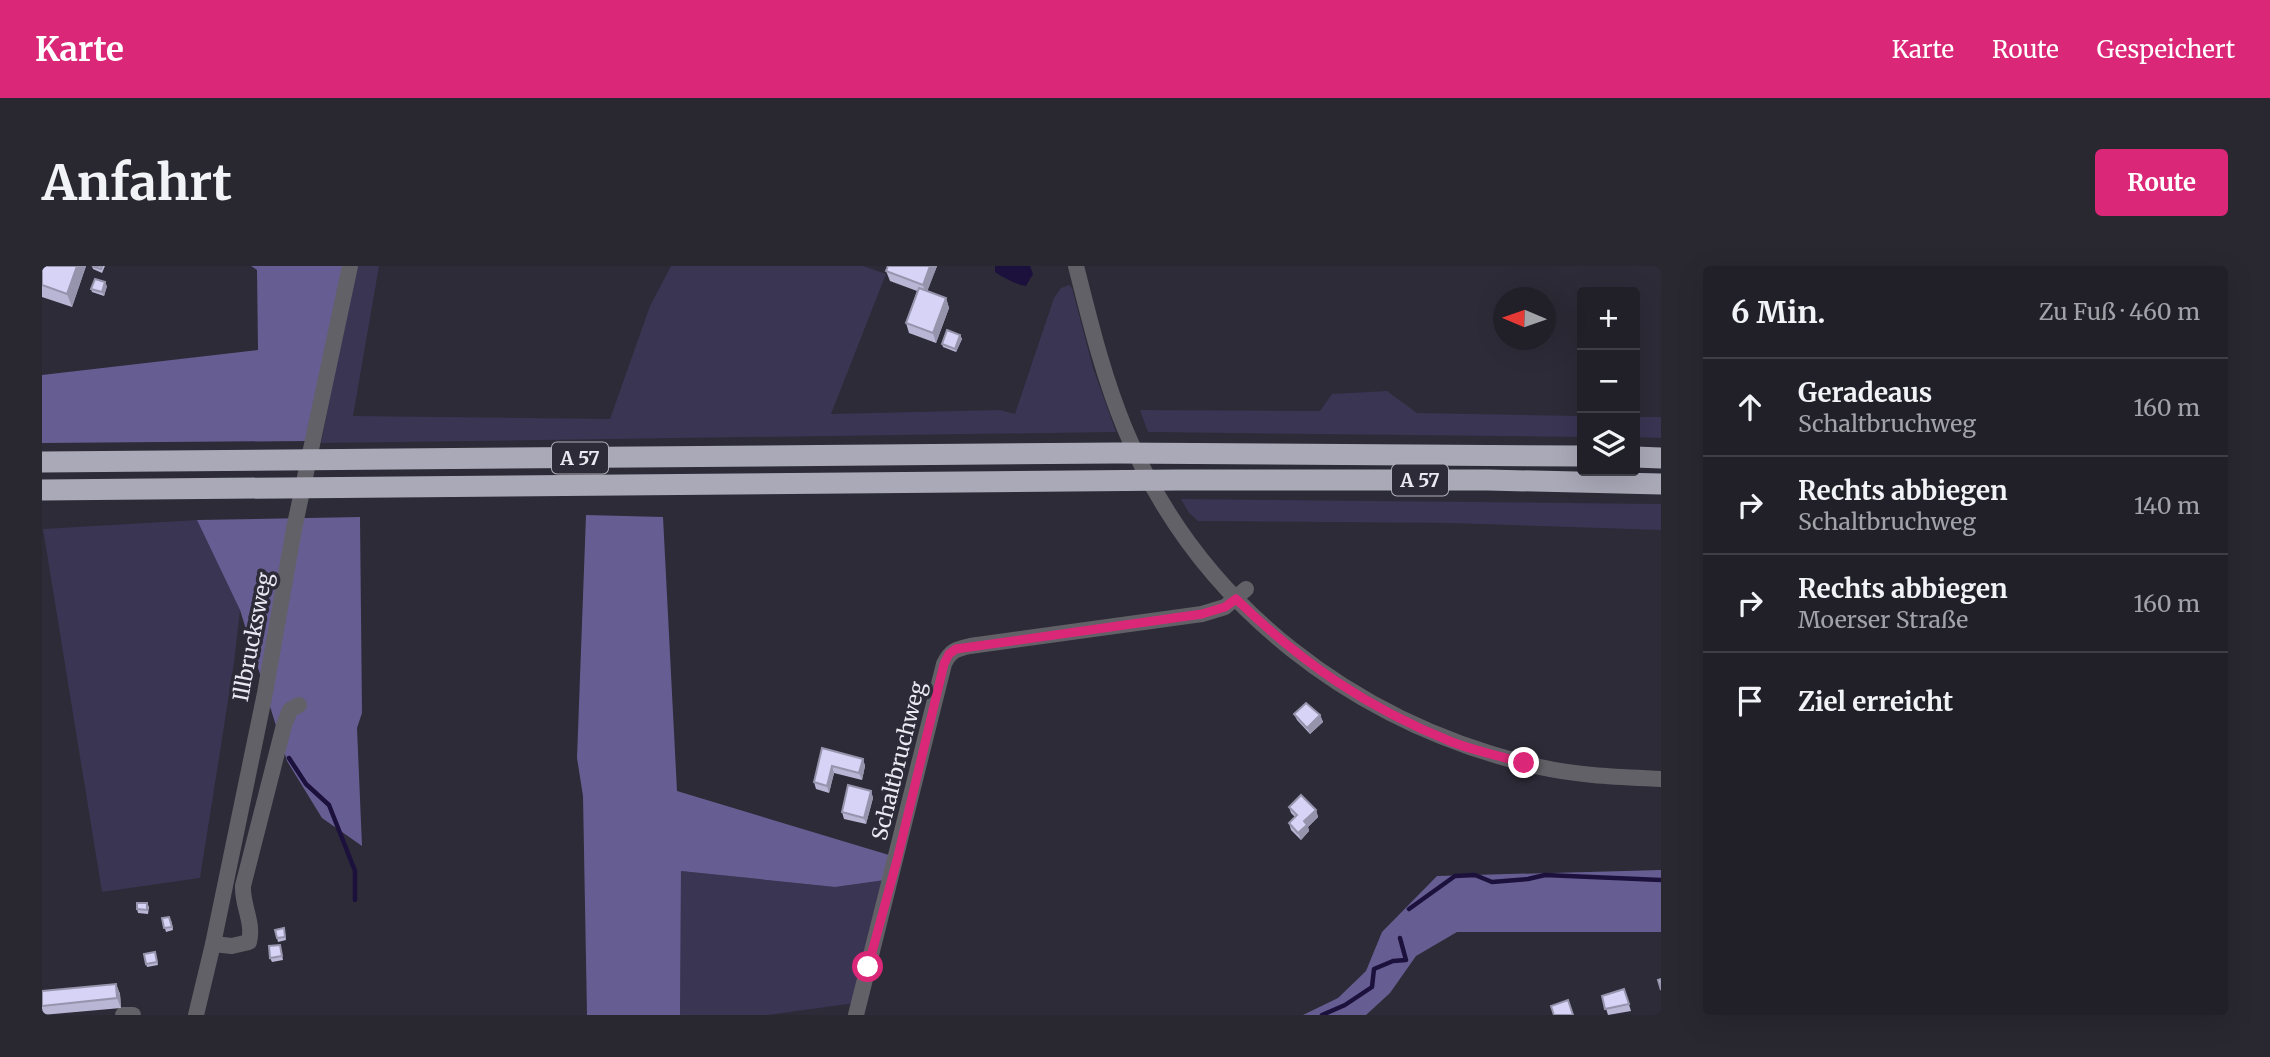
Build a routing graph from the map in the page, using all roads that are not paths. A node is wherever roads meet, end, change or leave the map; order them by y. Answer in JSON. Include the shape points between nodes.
{"nodes":[{"id":1,"x":350,"y":266,"type":"edge"},
{"id":2,"x":1076,"y":266,"type":"edge"},
{"id":3,"x":1577,"y":456,"type":"edge"},
{"id":4,"x":1640,"y":457,"type":"edge"},
{"id":5,"x":1661,"y":458,"type":"edge"},
{"id":6,"x":42,"y":462,"type":"edge"},
{"id":7,"x":1661,"y":484,"type":"edge"},
{"id":8,"x":42,"y":490,"type":"edge"},
{"id":9,"x":1241,"y":594,"type":"junction"},
{"id":10,"x":299,"y":705,"type":"dead end"},
{"id":11,"x":1661,"y":779,"type":"edge"},
{"id":12,"x":213,"y":944,"type":"junction"},
{"id":13,"x":123,"y":1015,"type":"edge"},
{"id":14,"x":133,"y":1015,"type":"edge"},
{"id":15,"x":196,"y":1015,"type":"edge"},
{"id":16,"x":856,"y":1015,"type":"edge"}],
"edges":[{"from":1,"to":12,"type":"street","name":"Illbrucksweg"},
{"from":2,"to":9,"type":"street","via":[[1106,377],[1156,494],[1186,539]]},
{"from":3,"to":6,"type":"highway","number":"A 57","via":[[1117,453]]},
{"from":4,"to":5,"type":"highway"},
{"from":7,"to":8,"type":"highway","number":"A 57","via":[[1129,480]]},
{"from":9,"to":11,"type":"street","via":[[1273,635],[1331,680],[1396,717],[1455,743],[1542,768]]},
{"from":9,"to":16,"type":"street","name":"Schaltbruchweg","via":[[1225,607],[1202,614],[970,646],[949,654]]},
{"from":10,"to":12,"type":"street","via":[[290,710],[285,725],[243,886],[252,930],[249,942]]},
{"from":12,"to":15,"type":"street","name":"Illbrucksweg"},
{"from":13,"to":14,"type":"street"}]}
